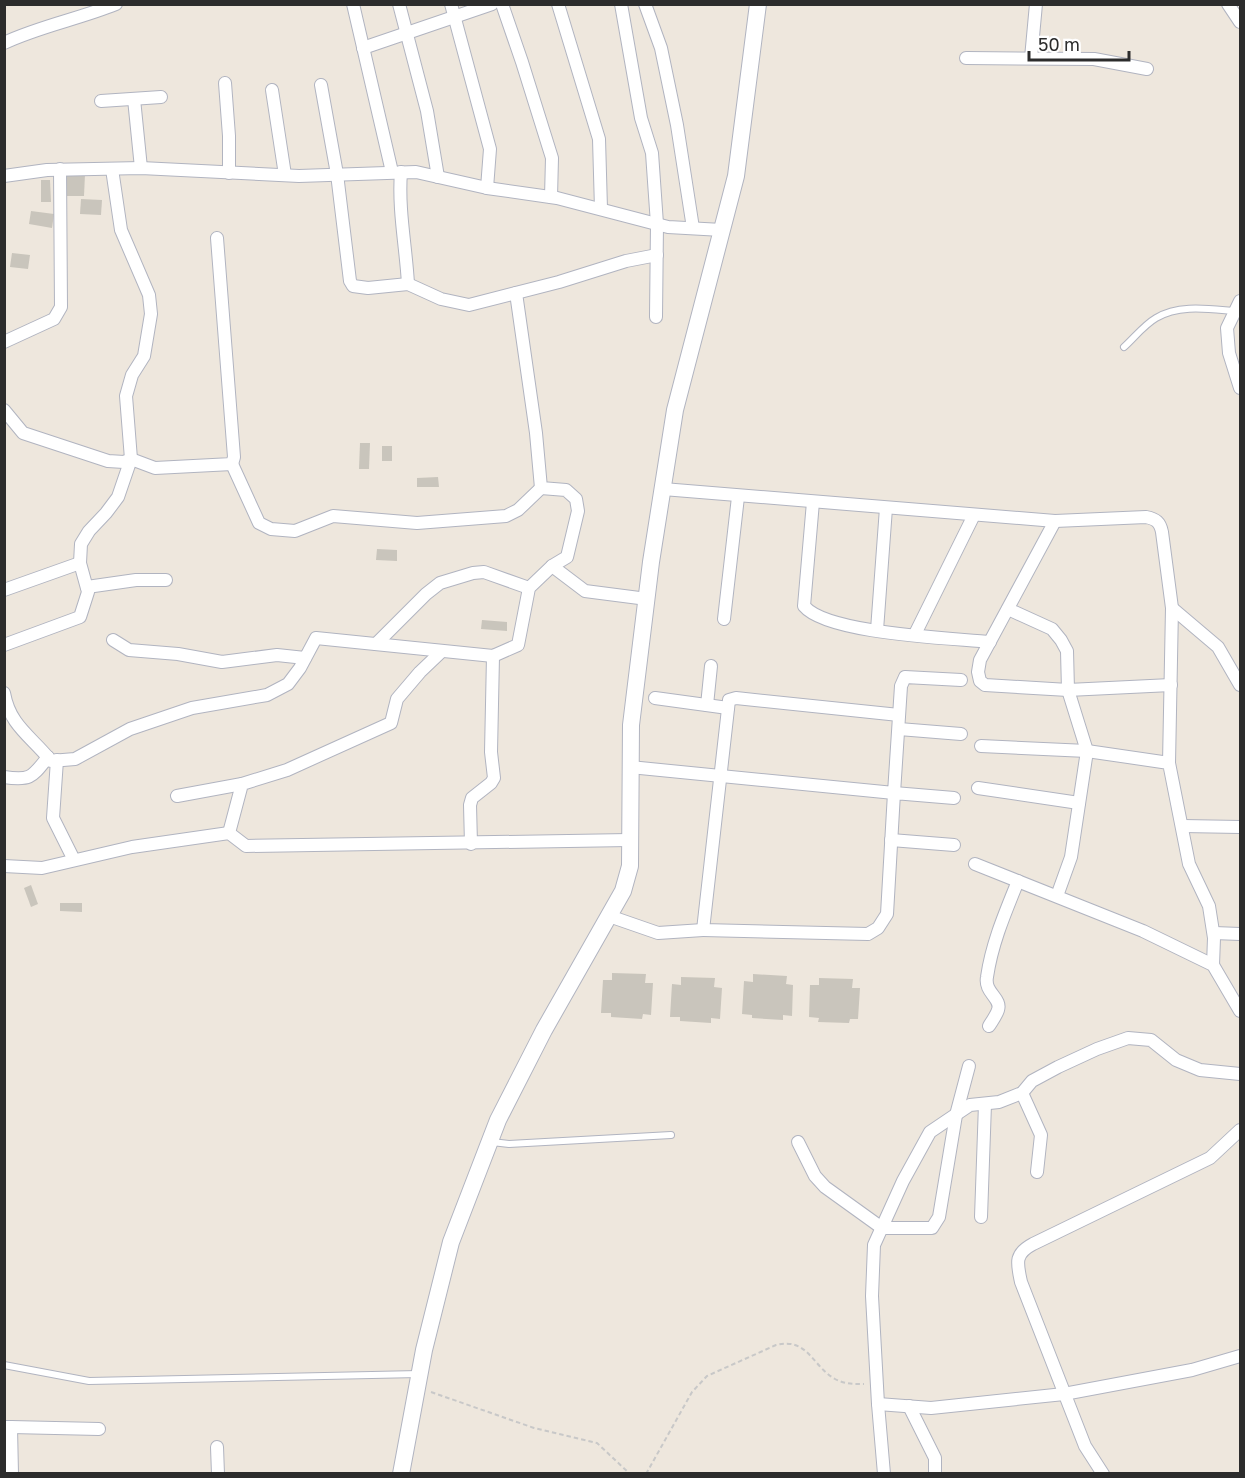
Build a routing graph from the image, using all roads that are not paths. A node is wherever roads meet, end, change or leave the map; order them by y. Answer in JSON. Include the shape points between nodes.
{"nodes":[{"id":1,"x":116,"y":4,"type":"edge"},
{"id":2,"x":353,"y":4,"type":"edge"},
{"id":3,"x":399,"y":4,"type":"edge"},
{"id":4,"x":492,"y":4,"type":"edge"},
{"id":5,"x":502,"y":4,"type":"edge"},
{"id":6,"x":558,"y":4,"type":"edge"},
{"id":7,"x":621,"y":4,"type":"edge"},
{"id":8,"x":645,"y":4,"type":"edge"},
{"id":9,"x":758,"y":4,"type":"edge"},
{"id":10,"x":1036,"y":4,"type":"edge"},
{"id":11,"x":1228,"y":4,"type":"edge"},
{"id":12,"x":453,"y":10,"type":"edge"},
{"id":13,"x":1240,"y":22,"type":"edge"},
{"id":14,"x":407,"y":33,"type":"junction"},
{"id":15,"x":4,"y":43,"type":"edge"},
{"id":16,"x":363,"y":48,"type":"junction"},
{"id":17,"x":966,"y":58,"type":"dead end"},
{"id":18,"x":1031,"y":58,"type":"junction"},
{"id":19,"x":1147,"y":69,"type":"dead end"},
{"id":20,"x":225,"y":83,"type":"dead end"},
{"id":21,"x":321,"y":85,"type":"dead end"},
{"id":22,"x":272,"y":90,"type":"dead end"},
{"id":23,"x":161,"y":97,"type":"dead end"},
{"id":24,"x":134,"y":99,"type":"junction"},
{"id":25,"x":101,"y":101,"type":"dead end"},
{"id":26,"x":141,"y":168,"type":"junction"},
{"id":27,"x":60,"y":169,"type":"junction"},
{"id":28,"x":112,"y":169,"type":"junction"},
{"id":29,"x":396,"y":172,"type":"junction"},
{"id":30,"x":229,"y":173,"type":"junction"},
{"id":31,"x":337,"y":174,"type":"junction"},
{"id":32,"x":285,"y":175,"type":"junction"},
{"id":33,"x":4,"y":176,"type":"edge"},
{"id":34,"x":438,"y":177,"type":"junction"},
{"id":35,"x":487,"y":189,"type":"junction"},
{"id":36,"x":551,"y":197,"type":"junction"},
{"id":37,"x":601,"y":209,"type":"junction"},
{"id":38,"x":657,"y":224,"type":"junction"},
{"id":39,"x":693,"y":228,"type":"junction"},
{"id":40,"x":722,"y":230,"type":"junction"},
{"id":41,"x":217,"y":238,"type":"dead end"},
{"id":42,"x":657,"y":255,"type":"junction"},
{"id":43,"x":408,"y":284,"type":"junction"},
{"id":44,"x":516,"y":294,"type":"junction"},
{"id":45,"x":1238,"y":306,"type":"edge"},
{"id":46,"x":656,"y":317,"type":"dead end"},
{"id":47,"x":4,"y":342,"type":"edge"},
{"id":48,"x":1124,"y":347,"type":"dead end"},
{"id":49,"x":1240,"y":388,"type":"edge"},
{"id":50,"x":4,"y":410,"type":"edge"},
{"id":51,"x":131,"y":459,"type":"junction"},
{"id":52,"x":231,"y":464,"type":"junction"},
{"id":53,"x":541,"y":488,"type":"junction"},
{"id":54,"x":663,"y":489,"type":"junction"},
{"id":55,"x":738,"y":497,"type":"junction"},
{"id":56,"x":813,"y":502,"type":"junction"},
{"id":57,"x":886,"y":508,"type":"junction"},
{"id":58,"x":974,"y":515,"type":"junction"},
{"id":59,"x":1055,"y":521,"type":"junction"},
{"id":60,"x":80,"y":563,"type":"junction"},
{"id":61,"x":552,"y":566,"type":"junction"},
{"id":62,"x":166,"y":580,"type":"dead end"},
{"id":63,"x":87,"y":587,"type":"junction"},
{"id":64,"x":529,"y":588,"type":"junction"},
{"id":65,"x":4,"y":590,"type":"edge"},
{"id":66,"x":647,"y":599,"type":"junction"},
{"id":67,"x":1008,"y":609,"type":"junction"},
{"id":68,"x":1172,"y":609,"type":"junction"},
{"id":69,"x":724,"y":619,"type":"dead end"},
{"id":70,"x":877,"y":630,"type":"junction"},
{"id":71,"x":915,"y":634,"type":"junction"},
{"id":72,"x":113,"y":640,"type":"dead end"},
{"id":73,"x":990,"y":642,"type":"junction"},
{"id":74,"x":4,"y":645,"type":"edge"},
{"id":75,"x":376,"y":645,"type":"junction"},
{"id":76,"x":441,"y":652,"type":"junction"},
{"id":77,"x":493,"y":656,"type":"junction"},
{"id":78,"x":305,"y":658,"type":"junction"},
{"id":79,"x":711,"y":666,"type":"dead end"},
{"id":80,"x":961,"y":680,"type":"dead end"},
{"id":81,"x":1171,"y":685,"type":"junction"},
{"id":82,"x":1240,"y":685,"type":"edge"},
{"id":83,"x":1068,"y":690,"type":"junction"},
{"id":84,"x":4,"y":693,"type":"edge"},
{"id":85,"x":655,"y":698,"type":"dead end"},
{"id":86,"x":707,"y":705,"type":"junction"},
{"id":87,"x":728,"y":708,"type":"junction"},
{"id":88,"x":899,"y":715,"type":"junction"},
{"id":89,"x":898,"y":729,"type":"junction"},
{"id":90,"x":960,"y":734,"type":"dead end"},
{"id":91,"x":981,"y":746,"type":"dead end"},
{"id":92,"x":1087,"y":751,"type":"junction"},
{"id":93,"x":52,"y":759,"type":"junction"},
{"id":94,"x":1169,"y":763,"type":"junction"},
{"id":95,"x":630,"y":767,"type":"junction"},
{"id":96,"x":720,"y":775,"type":"junction"},
{"id":97,"x":4,"y":777,"type":"edge"},
{"id":98,"x":242,"y":784,"type":"junction"},
{"id":99,"x":978,"y":788,"type":"dead end"},
{"id":100,"x":894,"y":793,"type":"junction"},
{"id":101,"x":177,"y":796,"type":"dead end"},
{"id":102,"x":954,"y":798,"type":"dead end"},
{"id":103,"x":1080,"y":803,"type":"junction"},
{"id":104,"x":1183,"y":826,"type":"junction"},
{"id":105,"x":1240,"y":827,"type":"edge"},
{"id":106,"x":229,"y":833,"type":"junction"},
{"id":107,"x":629,"y":840,"type":"junction"},
{"id":108,"x":891,"y":840,"type":"junction"},
{"id":109,"x":471,"y":844,"type":"junction"},
{"id":110,"x":954,"y":845,"type":"dead end"},
{"id":111,"x":74,"y":860,"type":"junction"},
{"id":112,"x":975,"y":864,"type":"dead end"},
{"id":113,"x":4,"y":867,"type":"edge"},
{"id":114,"x":1018,"y":881,"type":"junction"},
{"id":115,"x":1057,"y":896,"type":"junction"},
{"id":116,"x":609,"y":916,"type":"junction"},
{"id":117,"x":703,"y":930,"type":"junction"},
{"id":118,"x":1214,"y":933,"type":"junction"},
{"id":119,"x":1240,"y":934,"type":"edge"},
{"id":120,"x":1213,"y":964,"type":"junction"},
{"id":121,"x":1240,"y":1011,"type":"edge"},
{"id":122,"x":989,"y":1026,"type":"dead end"},
{"id":123,"x":969,"y":1066,"type":"dead end"},
{"id":124,"x":1240,"y":1074,"type":"edge"},
{"id":125,"x":1022,"y":1093,"type":"junction"},
{"id":126,"x":985,"y":1104,"type":"junction"},
{"id":127,"x":956,"y":1115,"type":"junction"},
{"id":128,"x":1240,"y":1132,"type":"edge"},
{"id":129,"x":671,"y":1135,"type":"dead end"},
{"id":130,"x":489,"y":1141,"type":"junction"},
{"id":131,"x":798,"y":1142,"type":"dead end"},
{"id":132,"x":1037,"y":1172,"type":"dead end"},
{"id":133,"x":981,"y":1217,"type":"dead end"},
{"id":134,"x":882,"y":1228,"type":"junction"},
{"id":135,"x":1240,"y":1356,"type":"edge"},
{"id":136,"x":4,"y":1365,"type":"edge"},
{"id":137,"x":418,"y":1381,"type":"junction"},
{"id":138,"x":1064,"y":1394,"type":"junction"},
{"id":139,"x":878,"y":1404,"type":"junction"},
{"id":140,"x":920,"y":1408,"type":"junction"},
{"id":141,"x":8,"y":1427,"type":"edge"},
{"id":142,"x":99,"y":1429,"type":"dead end"},
{"id":143,"x":217,"y":1447,"type":"dead end"},
{"id":144,"x":12,"y":1473,"type":"edge"},
{"id":145,"x":218,"y":1473,"type":"edge"},
{"id":146,"x":400,"y":1473,"type":"edge"},
{"id":147,"x":884,"y":1473,"type":"edge"},
{"id":148,"x":935,"y":1473,"type":"edge"},
{"id":149,"x":1103,"y":1473,"type":"edge"}],
"edges":[{"from":1,"to":15,"type":"street"},
{"from":2,"to":16,"type":"street"},
{"from":3,"to":14,"type":"street"},
{"from":4,"to":12,"type":"street"},
{"from":5,"to":36,"type":"street","via":[[552,158]]},
{"from":6,"to":37,"type":"street","via":[[599,139]]},
{"from":7,"to":38,"type":"street","via":[[641,118],[652,153]]},
{"from":8,"to":39,"type":"street","via":[[662,48]]},
{"from":9,"to":40,"type":"street","via":[[736,176]]},
{"from":10,"to":18,"type":"street"},
{"from":11,"to":13,"type":"street"},
{"from":12,"to":14,"type":"street"},
{"from":12,"to":35,"type":"street","via":[[490,149]]},
{"from":14,"to":16,"type":"street"},
{"from":14,"to":34,"type":"street","via":[[427,111]]},
{"from":16,"to":29,"type":"street"},
{"from":17,"to":18,"type":"street"},
{"from":18,"to":19,"type":"street","via":[[1094,59]]},
{"from":20,"to":30,"type":"street"},
{"from":21,"to":31,"type":"street"},
{"from":22,"to":32,"type":"street"},
{"from":23,"to":24,"type":"street"},
{"from":24,"to":25,"type":"street"},
{"from":24,"to":26,"type":"street"},
{"from":26,"to":28,"type":"street"},
{"from":26,"to":30,"type":"street"},
{"from":27,"to":28,"type":"street"},
{"from":27,"to":33,"type":"street"},
{"from":27,"to":47,"type":"street","via":[[61,307],[54,319]]},
{"from":28,"to":51,"type":"street","via":[[121,230],[149,295],[151,314],[144,356],[132,375],[126,396]]},
{"from":29,"to":31,"type":"street"},
{"from":29,"to":34,"type":"street"},
{"from":29,"to":43,"type":"street"},
{"from":30,"to":32,"type":"street"},
{"from":31,"to":32,"type":"street"},
{"from":31,"to":43,"type":"street","via":[[353,286]]},
{"from":34,"to":35,"type":"street"},
{"from":35,"to":36,"type":"street"},
{"from":36,"to":37,"type":"street"},
{"from":37,"to":38,"type":"street"},
{"from":38,"to":39,"type":"street"},
{"from":38,"to":42,"type":"street"},
{"from":39,"to":40,"type":"street"},
{"from":40,"to":54,"type":"street","via":[[675,410]]},
{"from":41,"to":52,"type":"street","via":[[233,435]]},
{"from":42,"to":44,"type":"street"},
{"from":42,"to":46,"type":"street"},
{"from":43,"to":44,"type":"street","via":[[441,299],[469,305]]},
{"from":44,"to":53,"type":"street"},
{"from":45,"to":48,"type":"lane","via":[[1173,311],[1155,318]]},
{"from":45,"to":49,"type":"street","via":[[1227,328],[1229,353]]},
{"from":50,"to":51,"type":"street","via":[[23,433],[108,461]]},
{"from":51,"to":52,"type":"street","via":[[155,468]]},
{"from":51,"to":60,"type":"street","via":[[118,497],[81,544]]},
{"from":52,"to":53,"type":"street","via":[[259,523],[271,529],[295,531],[333,516],[417,523],[506,516]]},
{"from":53,"to":61,"type":"street","via":[[566,490],[576,499],[578,511],[567,557]]},
{"from":54,"to":55,"type":"street"},
{"from":54,"to":66,"type":"street"},
{"from":55,"to":56,"type":"street"},
{"from":55,"to":69,"type":"street"},
{"from":56,"to":57,"type":"street"},
{"from":56,"to":70,"type":"street","via":[[804,606],[827,621]]},
{"from":57,"to":58,"type":"street"},
{"from":57,"to":70,"type":"street"},
{"from":58,"to":59,"type":"street"},
{"from":58,"to":71,"type":"street"},
{"from":59,"to":67,"type":"street"},
{"from":59,"to":68,"type":"street","via":[[1155,519],[1161,524]]},
{"from":60,"to":63,"type":"street"},
{"from":60,"to":65,"type":"street"},
{"from":61,"to":64,"type":"street"},
{"from":61,"to":66,"type":"street","via":[[585,591]]},
{"from":62,"to":63,"type":"street"},
{"from":63,"to":74,"type":"street","via":[[80,617]]},
{"from":64,"to":75,"type":"street","via":[[484,572],[440,584]]},
{"from":64,"to":77,"type":"street","via":[[518,645]]},
{"from":66,"to":95,"type":"street","via":[[631,726]]},
{"from":67,"to":73,"type":"street"},
{"from":67,"to":83,"type":"street","via":[[1052,629],[1061,640],[1067,651]]},
{"from":68,"to":81,"type":"street"},
{"from":68,"to":82,"type":"street","via":[[1218,647]]},
{"from":70,"to":71,"type":"street"},
{"from":71,"to":73,"type":"street"},
{"from":72,"to":78,"type":"street","via":[[129,650],[222,662],[277,655]]},
{"from":73,"to":83,"type":"street","via":[[978,672],[985,685]]},
{"from":75,"to":76,"type":"street"},
{"from":75,"to":78,"type":"street","via":[[316,638]]},
{"from":76,"to":77,"type":"street"},
{"from":76,"to":98,"type":"street","via":[[397,699],[391,723],[287,770]]},
{"from":77,"to":109,"type":"street","via":[[494,778],[472,798]]},
{"from":78,"to":93,"type":"street","via":[[288,684],[267,695],[192,708],[130,729],[75,759]]},
{"from":79,"to":86,"type":"street"},
{"from":80,"to":88,"type":"street","via":[[905,677]]},
{"from":81,"to":83,"type":"street"},
{"from":81,"to":94,"type":"street"},
{"from":83,"to":92,"type":"street"},
{"from":84,"to":93,"type":"street","via":[[14,723]]},
{"from":85,"to":86,"type":"street"},
{"from":86,"to":87,"type":"street"},
{"from":87,"to":88,"type":"street","via":[[729,700],[736,698]]},
{"from":87,"to":96,"type":"street"},
{"from":88,"to":89,"type":"street"},
{"from":89,"to":90,"type":"street"},
{"from":89,"to":100,"type":"street"},
{"from":91,"to":92,"type":"street"},
{"from":92,"to":94,"type":"street"},
{"from":92,"to":103,"type":"street"},
{"from":93,"to":97,"type":"street","via":[[28,779]]},
{"from":93,"to":111,"type":"street","via":[[53,818]]},
{"from":94,"to":104,"type":"street"},
{"from":95,"to":96,"type":"street"},
{"from":95,"to":107,"type":"street"},
{"from":96,"to":100,"type":"street"},
{"from":96,"to":117,"type":"street"},
{"from":98,"to":101,"type":"street"},
{"from":98,"to":106,"type":"street"},
{"from":99,"to":103,"type":"street"},
{"from":100,"to":102,"type":"street"},
{"from":100,"to":108,"type":"street"},
{"from":103,"to":115,"type":"street","via":[[1071,857]]},
{"from":104,"to":105,"type":"street"},
{"from":104,"to":118,"type":"street","via":[[1189,864],[1209,906]]},
{"from":106,"to":109,"type":"street","via":[[246,846]]},
{"from":106,"to":111,"type":"street"},
{"from":107,"to":109,"type":"street"},
{"from":107,"to":116,"type":"street","via":[[630,866],[623,891]]},
{"from":108,"to":110,"type":"street"},
{"from":108,"to":117,"type":"street","via":[[887,914],[878,928],[868,934]]},
{"from":111,"to":113,"type":"street","via":[[42,868]]},
{"from":112,"to":114,"type":"street"},
{"from":114,"to":115,"type":"street"},
{"from":114,"to":122,"type":"street","via":[[993,946],[986,984],[999,1005]]},
{"from":115,"to":120,"type":"street"},
{"from":116,"to":117,"type":"street","via":[[658,933]]},
{"from":116,"to":130,"type":"street","via":[[544,1030]]},
{"from":118,"to":119,"type":"street"},
{"from":118,"to":120,"type":"street"},
{"from":120,"to":121,"type":"street"},
{"from":123,"to":127,"type":"street"},
{"from":124,"to":125,"type":"street","via":[[1200,1070],[1176,1060],[1151,1040],[1128,1038],[1058,1068],[1032,1082]]},
{"from":125,"to":126,"type":"street"},
{"from":125,"to":132,"type":"street","via":[[1041,1135]]},
{"from":126,"to":127,"type":"street","via":[[970,1105]]},
{"from":126,"to":133,"type":"street"},
{"from":127,"to":134,"type":"street","via":[[930,1132]]},
{"from":127,"to":134,"type":"street","via":[[936,1224],[927,1229]]},
{"from":128,"to":138,"type":"street","via":[[1210,1158],[1019,1254],[1021,1282]]},
{"from":129,"to":130,"type":"lane","via":[[509,1144]]},
{"from":130,"to":137,"type":"street","via":[[451,1242]]},
{"from":131,"to":134,"type":"street","via":[[825,1187]]},
{"from":134,"to":139,"type":"street","via":[[874,1245],[872,1296]]},
{"from":135,"to":138,"type":"street","via":[[1192,1370]]},
{"from":136,"to":137,"type":"lane","via":[[89,1381]]},
{"from":137,"to":146,"type":"street"},
{"from":138,"to":140,"type":"street"},
{"from":138,"to":149,"type":"street","via":[[1085,1446]]},
{"from":139,"to":140,"type":"street"},
{"from":139,"to":147,"type":"street"},
{"from":140,"to":148,"type":"street","via":[[935,1458]]},
{"from":141,"to":142,"type":"street"},
{"from":141,"to":144,"type":"street"},
{"from":143,"to":145,"type":"street"}]}
